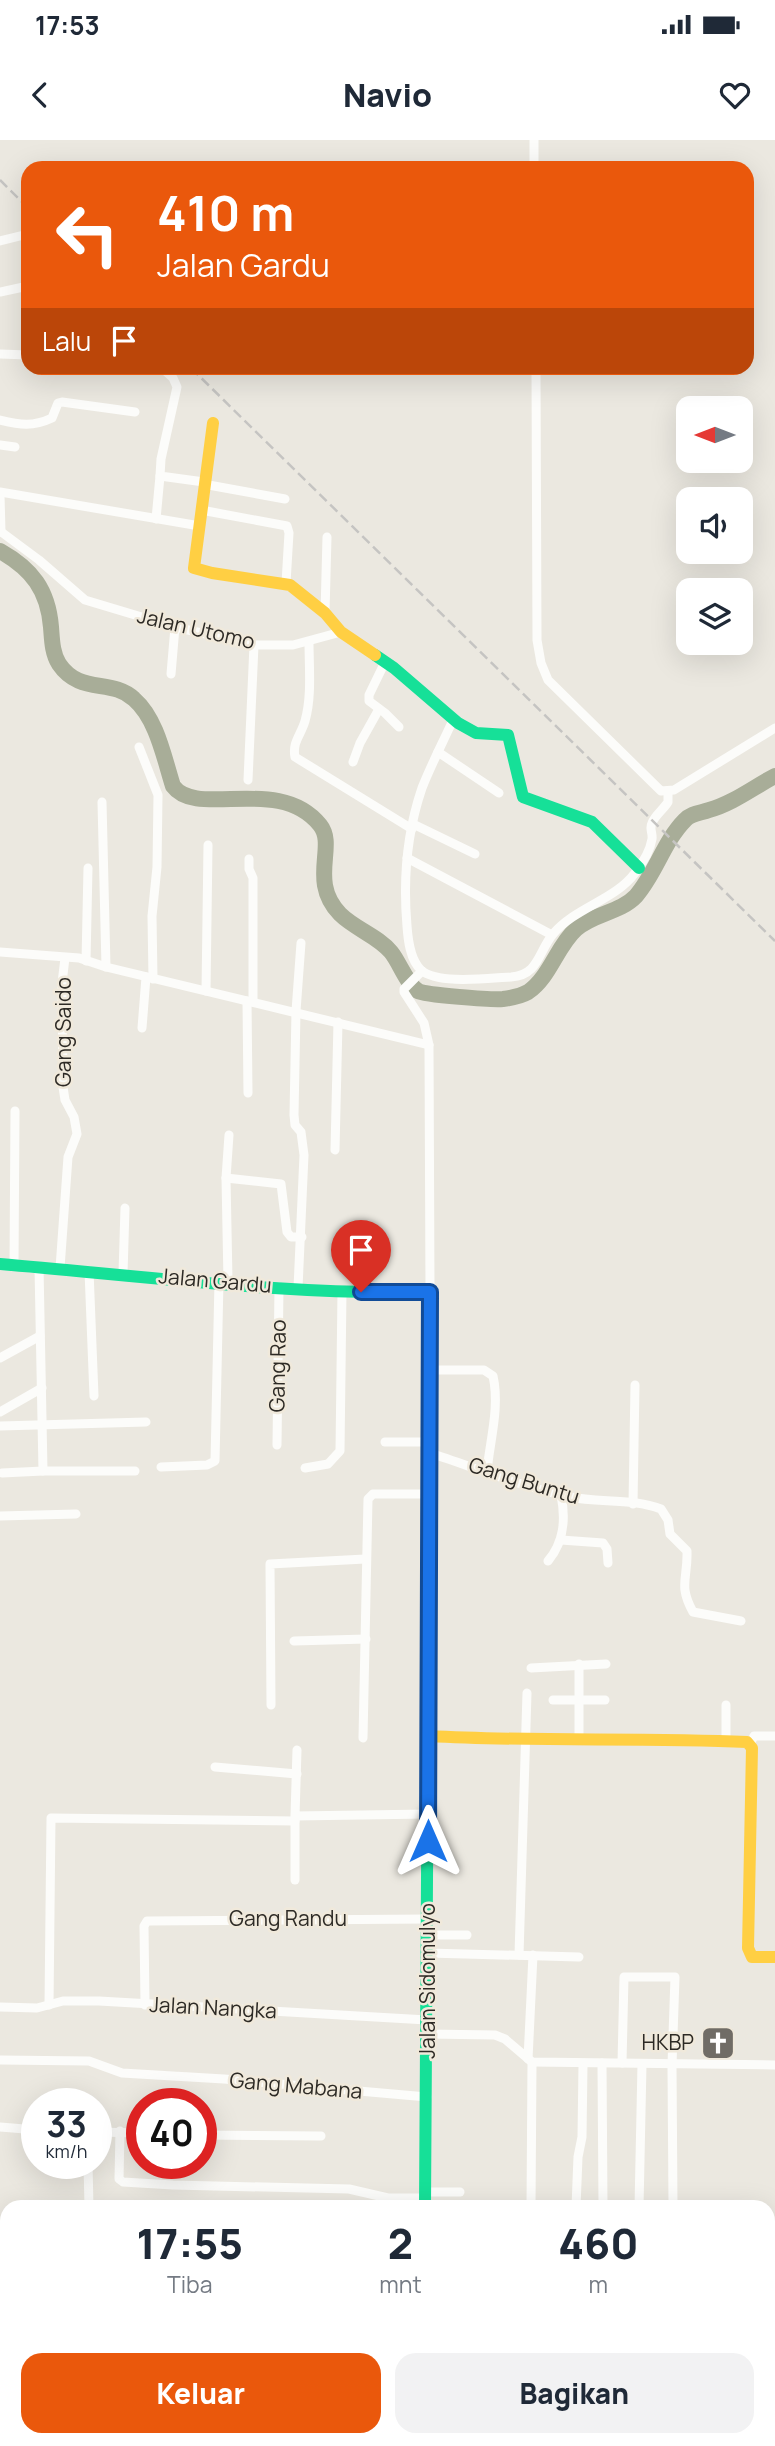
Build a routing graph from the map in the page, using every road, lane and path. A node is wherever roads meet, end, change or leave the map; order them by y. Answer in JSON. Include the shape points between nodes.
{"nodes":[{"id":1,"x":534,"y":140,"type":"edge"},
{"id":2,"x":534,"y":161,"type":"edge"},
{"id":3,"x":21,"y":236,"type":"edge"},
{"id":4,"x":0,"y":241,"type":"edge"},
{"id":5,"x":21,"y":288,"type":"edge"},
{"id":6,"x":0,"y":292,"type":"edge"},
{"id":7,"x":0,"y":354,"type":"edge"},
{"id":8,"x":21,"y":355,"type":"edge"},
{"id":9,"x":169,"y":375,"type":"edge"},
{"id":10,"x":536,"y":375,"type":"edge"},
{"id":11,"x":135,"y":412,"type":"dead end"},
{"id":12,"x":0,"y":420,"type":"edge"},
{"id":13,"x":213,"y":423,"type":"dead end"},
{"id":14,"x":0,"y":444,"type":"edge"},
{"id":15,"x":15,"y":447,"type":"dead end"},
{"id":16,"x":160,"y":476,"type":"junction"},
{"id":17,"x":204,"y":483,"type":"junction"},
{"id":18,"x":0,"y":493,"type":"edge"},
{"id":19,"x":285,"y":499,"type":"dead end"},
{"id":20,"x":201,"y":510,"type":"junction"},
{"id":21,"x":156,"y":519,"type":"junction"},
{"id":22,"x":200,"y":526,"type":"junction"},
{"id":23,"x":1,"y":532,"type":"edge"},
{"id":24,"x":327,"y":537,"type":"dead end"},
{"id":25,"x":286,"y":583,"type":"junction"},
{"id":26,"x":325,"y":613,"type":"junction"},
{"id":27,"x":175,"y":627,"type":"junction"},
{"id":28,"x":341,"y":632,"type":"junction"},
{"id":29,"x":309,"y":642,"type":"junction"},
{"id":30,"x":254,"y":645,"type":"junction"},
{"id":31,"x":385,"y":662,"type":"junction"},
{"id":32,"x":171,"y":674,"type":"dead end"},
{"id":33,"x":379,"y":709,"type":"junction"},
{"id":34,"x":453,"y":720,"type":"junction"},
{"id":35,"x":399,"y":727,"type":"dead end"},
{"id":36,"x":775,"y":728,"type":"edge"},
{"id":37,"x":139,"y":747,"type":"dead end"},
{"id":38,"x":438,"y":752,"type":"junction"},
{"id":39,"x":352,"y":762,"type":"dead end"},
{"id":40,"x":248,"y":780,"type":"dead end"},
{"id":41,"x":668,"y":792,"type":"junction"},
{"id":42,"x":499,"y":793,"type":"dead end"},
{"id":43,"x":103,"y":803,"type":"dead end"},
{"id":44,"x":412,"y":826,"type":"junction"},
{"id":45,"x":208,"y":845,"type":"dead end"},
{"id":46,"x":475,"y":855,"type":"dead end"},
{"id":47,"x":249,"y":859,"type":"dead end"},
{"id":48,"x":407,"y":859,"type":"junction"},
{"id":49,"x":88,"y":868,"type":"dead end"},
{"id":50,"x":639,"y":868,"type":"junction"},
{"id":51,"x":552,"y":934,"type":"junction"},
{"id":52,"x":301,"y":943,"type":"dead end"},
{"id":53,"x":0,"y":952,"type":"edge"},
{"id":54,"x":65,"y":958,"type":"junction"},
{"id":55,"x":86,"y":961,"type":"junction"},
{"id":56,"x":106,"y":967,"type":"junction"},
{"id":57,"x":419,"y":974,"type":"junction"},
{"id":58,"x":149,"y":978,"type":"junction"},
{"id":59,"x":206,"y":991,"type":"junction"},
{"id":60,"x":250,"y":1002,"type":"junction"},
{"id":61,"x":296,"y":1011,"type":"junction"},
{"id":62,"x":338,"y":1022,"type":"junction"},
{"id":63,"x":142,"y":1028,"type":"dead end"},
{"id":64,"x":429,"y":1045,"type":"junction"},
{"id":65,"x":248,"y":1093,"type":"dead end"},
{"id":66,"x":15,"y":1111,"type":"dead end"},
{"id":67,"x":229,"y":1135,"type":"dead end"},
{"id":68,"x":335,"y":1150,"type":"dead end"},
{"id":69,"x":226,"y":1178,"type":"junction"},
{"id":70,"x":125,"y":1208,"type":"dead end"},
{"id":71,"x":302,"y":1237,"type":"junction"},
{"id":72,"x":0,"y":1264,"type":"edge"},
{"id":73,"x":14,"y":1265,"type":"junction"},
{"id":74,"x":40,"y":1267,"type":"junction"},
{"id":75,"x":60,"y":1268,"type":"junction"},
{"id":76,"x":89,"y":1271,"type":"junction"},
{"id":77,"x":123,"y":1274,"type":"junction"},
{"id":78,"x":223,"y":1281,"type":"junction"},
{"id":79,"x":279,"y":1287,"type":"junction"},
{"id":80,"x":298,"y":1288,"type":"junction"},
{"id":81,"x":342,"y":1291,"type":"junction"},
{"id":82,"x":430,"y":1292,"type":"junction"},
{"id":83,"x":40,"y":1336,"type":"junction"},
{"id":84,"x":0,"y":1358,"type":"edge"},
{"id":85,"x":430,"y":1370,"type":"junction"},
{"id":86,"x":635,"y":1385,"type":"dead end"},
{"id":87,"x":42,"y":1388,"type":"junction"},
{"id":88,"x":94,"y":1396,"type":"dead end"},
{"id":89,"x":0,"y":1412,"type":"edge"},
{"id":90,"x":146,"y":1422,"type":"dead end"},
{"id":91,"x":0,"y":1426,"type":"edge"},
{"id":92,"x":43,"y":1427,"type":"junction"},
{"id":93,"x":385,"y":1442,"type":"dead end"},
{"id":94,"x":277,"y":1446,"type":"dead end"},
{"id":95,"x":430,"y":1447,"type":"junction"},
{"id":96,"x":161,"y":1466,"type":"dead end"},
{"id":97,"x":305,"y":1468,"type":"dead end"},
{"id":98,"x":43,"y":1471,"type":"junction"},
{"id":99,"x":135,"y":1471,"type":"dead end"},
{"id":100,"x":487,"y":1471,"type":"junction"},
{"id":101,"x":2,"y":1473,"type":"dead end"},
{"id":102,"x":430,"y":1494,"type":"junction"},
{"id":103,"x":561,"y":1495,"type":"junction"},
{"id":104,"x":633,"y":1504,"type":"junction"},
{"id":105,"x":76,"y":1514,"type":"dead end"},
{"id":106,"x":0,"y":1516,"type":"edge"},
{"id":107,"x":561,"y":1540,"type":"junction"},
{"id":108,"x":365,"y":1559,"type":"junction"},
{"id":109,"x":548,"y":1561,"type":"dead end"},
{"id":110,"x":608,"y":1563,"type":"dead end"},
{"id":111,"x":741,"y":1621,"type":"dead end"},
{"id":112,"x":366,"y":1639,"type":"junction"},
{"id":113,"x":294,"y":1641,"type":"dead end"},
{"id":114,"x":579,"y":1664,"type":"junction"},
{"id":115,"x":606,"y":1664,"type":"dead end"},
{"id":116,"x":531,"y":1668,"type":"dead end"},
{"id":117,"x":527,"y":1693,"type":"dead end"},
{"id":118,"x":554,"y":1700,"type":"dead end"},
{"id":119,"x":579,"y":1700,"type":"junction"},
{"id":120,"x":605,"y":1700,"type":"dead end"},
{"id":121,"x":271,"y":1704,"type":"dead end"},
{"id":122,"x":726,"y":1705,"type":"dead end"},
{"id":123,"x":429,"y":1736,"type":"junction"},
{"id":124,"x":775,"y":1736,"type":"edge"},
{"id":125,"x":363,"y":1738,"type":"dead end"},
{"id":126,"x":579,"y":1738,"type":"junction"},
{"id":127,"x":525,"y":1739,"type":"junction"},
{"id":128,"x":726,"y":1740,"type":"junction"},
{"id":129,"x":750,"y":1744,"type":"junction"},
{"id":130,"x":297,"y":1750,"type":"dead end"},
{"id":131,"x":215,"y":1767,"type":"dead end"},
{"id":132,"x":297,"y":1774,"type":"junction"},
{"id":133,"x":428,"y":1814,"type":"junction"},
{"id":134,"x":295,"y":1819,"type":"junction"},
{"id":135,"x":295,"y":1880,"type":"dead end"},
{"id":136,"x":428,"y":1919,"type":"junction"},
{"id":137,"x":428,"y":1935,"type":"junction"},
{"id":138,"x":467,"y":1935,"type":"dead end"},
{"id":139,"x":428,"y":1953,"type":"junction"},
{"id":140,"x":519,"y":1955,"type":"junction"},
{"id":141,"x":533,"y":1955,"type":"junction"},
{"id":142,"x":579,"y":1957,"type":"dead end"},
{"id":143,"x":775,"y":1957,"type":"edge"},
{"id":144,"x":145,"y":2004,"type":"junction"},
{"id":145,"x":48,"y":2005,"type":"junction"},
{"id":146,"x":0,"y":2007,"type":"edge"},
{"id":147,"x":427,"y":2020,"type":"junction"},
{"id":148,"x":427,"y":2034,"type":"junction"},
{"id":149,"x":0,"y":2060,"type":"edge"},
{"id":150,"x":530,"y":2060,"type":"junction"},
{"id":151,"x":583,"y":2063,"type":"junction"},
{"id":152,"x":602,"y":2063,"type":"junction"},
{"id":153,"x":622,"y":2063,"type":"junction"},
{"id":154,"x":642,"y":2064,"type":"junction"},
{"id":155,"x":672,"y":2065,"type":"junction"},
{"id":156,"x":775,"y":2065,"type":"edge"},
{"id":157,"x":427,"y":2097,"type":"junction"},
{"id":158,"x":0,"y":2127,"type":"edge"},
{"id":159,"x":21,"y":2129,"type":"edge"},
{"id":160,"x":120,"y":2131,"type":"junction"},
{"id":161,"x":112,"y":2132,"type":"edge"},
{"id":162,"x":126,"y":2132,"type":"edge"},
{"id":163,"x":217,"y":2135,"type":"edge"},
{"id":164,"x":321,"y":2136,"type":"dead end"},
{"id":165,"x":88,"y":2179,"type":"edge"},
{"id":166,"x":460,"y":2192,"type":"dead end"},
{"id":167,"x":425,"y":2199,"type":"edge"},
{"id":168,"x":89,"y":2200,"type":"edge"},
{"id":169,"x":531,"y":2200,"type":"edge"},
{"id":170,"x":576,"y":2200,"type":"edge"},
{"id":171,"x":603,"y":2200,"type":"edge"},
{"id":172,"x":639,"y":2200,"type":"edge"},
{"id":173,"x":673,"y":2200,"type":"edge"}],
"edges":[{"from":1,"to":2,"type":"street"},
{"from":3,"to":4,"type":"street"},
{"from":5,"to":6,"type":"street"},
{"from":7,"to":8,"type":"street"},
{"from":9,"to":16,"type":"street","via":[[177,387]]},
{"from":10,"to":41,"type":"street","via":[[537,640],[543,670],[559,693],[649,782]]},
{"from":11,"to":12,"type":"street","via":[[62,402],[52,418],[41,423],[25,426]]},
{"from":13,"to":17,"type":"street"},
{"from":14,"to":15,"type":"street"},
{"from":16,"to":17,"type":"street"},
{"from":16,"to":21,"type":"street"},
{"from":17,"to":19,"type":"street"},
{"from":17,"to":20,"type":"street"},
{"from":18,"to":21,"type":"street"},
{"from":18,"to":23,"type":"street","name":"Jalan Utomo"},
{"from":20,"to":22,"type":"street"},
{"from":20,"to":25,"type":"street","via":[[288,526]]},
{"from":21,"to":22,"type":"street"},
{"from":22,"to":25,"type":"street","via":[[195,568]]},
{"from":23,"to":27,"type":"street","name":"Jalan Utomo","via":[[85,600]]},
{"from":24,"to":26,"type":"street"},
{"from":25,"to":26,"type":"street"},
{"from":26,"to":28,"type":"street"},
{"from":27,"to":30,"type":"street","name":"Jalan Utomo"},
{"from":27,"to":32,"type":"street"},
{"from":28,"to":29,"type":"street","name":"Jalan Utomo"},
{"from":28,"to":31,"type":"street"},
{"from":29,"to":30,"type":"street","name":"Jalan Utomo"},
{"from":29,"to":44,"type":"street","via":[[307,715],[296,738],[295,757]]},
{"from":30,"to":40,"type":"street"},
{"from":31,"to":33,"type":"street","via":[[368,699]]},
{"from":31,"to":34,"type":"street"},
{"from":33,"to":35,"type":"street"},
{"from":33,"to":39,"type":"street"},
{"from":34,"to":38,"type":"street"},
{"from":34,"to":50,"type":"street","via":[[476,733],[508,735],[523,797],[592,822]]},
{"from":36,"to":41,"type":"street"},
{"from":37,"to":58,"type":"street","via":[[158,800]]},
{"from":38,"to":42,"type":"street"},
{"from":38,"to":44,"type":"street"},
{"from":41,"to":50,"type":"street","via":[[668,803],[650,827],[653,837]]},
{"from":43,"to":56,"type":"street"},
{"from":44,"to":46,"type":"street"},
{"from":44,"to":48,"type":"street"},
{"from":45,"to":59,"type":"street"},
{"from":47,"to":60,"type":"street","via":[[253,878]]},
{"from":48,"to":51,"type":"street"},
{"from":48,"to":57,"type":"street","via":[[408,942]]},
{"from":49,"to":55,"type":"street"},
{"from":50,"to":51,"type":"street","via":[[622,886],[582,909]]},
{"from":51,"to":57,"type":"street","via":[[529,972],[521,976],[448,979]]},
{"from":52,"to":61,"type":"street"},
{"from":53,"to":54,"type":"street"},
{"from":54,"to":55,"type":"street"},
{"from":54,"to":75,"type":"street","name":"Gang Saido","via":[[63,1095],[77,1134],[68,1157]]},
{"from":55,"to":56,"type":"street"},
{"from":56,"to":58,"type":"street"},
{"from":57,"to":64,"type":"street","via":[[404,989],[424,1023]]},
{"from":58,"to":59,"type":"street"},
{"from":58,"to":63,"type":"street"},
{"from":59,"to":60,"type":"street"},
{"from":60,"to":61,"type":"street"},
{"from":60,"to":65,"type":"street"},
{"from":61,"to":62,"type":"street"},
{"from":61,"to":71,"type":"street","via":[[294,1122],[301,1132],[304,1155]]},
{"from":62,"to":64,"type":"street"},
{"from":62,"to":68,"type":"street"},
{"from":64,"to":82,"type":"street"},
{"from":66,"to":73,"type":"street"},
{"from":67,"to":69,"type":"street"},
{"from":69,"to":71,"type":"street","via":[[281,1184],[287,1232]]},
{"from":69,"to":78,"type":"street"},
{"from":70,"to":77,"type":"street"},
{"from":71,"to":80,"type":"street"},
{"from":72,"to":73,"type":"street","name":"Jalan Gardu"},
{"from":73,"to":74,"type":"street","name":"Jalan Gardu"},
{"from":74,"to":75,"type":"street","name":"Jalan Gardu"},
{"from":74,"to":83,"type":"street"},
{"from":75,"to":76,"type":"street","name":"Jalan Gardu"},
{"from":76,"to":77,"type":"street","name":"Jalan Gardu"},
{"from":76,"to":88,"type":"street"},
{"from":77,"to":78,"type":"street","name":"Jalan Gardu"},
{"from":78,"to":79,"type":"street","name":"Jalan Gardu"},
{"from":78,"to":96,"type":"street","via":[[215,1461]]},
{"from":79,"to":80,"type":"street","name":"Jalan Gardu"},
{"from":79,"to":94,"type":"street","name":"Gang Rao"},
{"from":80,"to":81,"type":"street","name":"Jalan Gardu"},
{"from":81,"to":82,"type":"street","name":"Jalan Gardu"},
{"from":81,"to":97,"type":"street","via":[[340,1451],[328,1464]]},
{"from":82,"to":85,"type":"street","name":"Jalan Sidomulyo"},
{"from":83,"to":84,"type":"street"},
{"from":83,"to":87,"type":"street"},
{"from":85,"to":95,"type":"street","name":"Jalan Sidomulyo"},
{"from":85,"to":100,"type":"street","via":[[491,1373],[495,1404]]},
{"from":86,"to":104,"type":"street"},
{"from":87,"to":89,"type":"street"},
{"from":87,"to":92,"type":"street"},
{"from":90,"to":92,"type":"street"},
{"from":91,"to":92,"type":"street"},
{"from":92,"to":98,"type":"street"},
{"from":93,"to":95,"type":"street","name":"Gang Buntu"},
{"from":95,"to":100,"type":"street","name":"Gang Buntu"},
{"from":95,"to":102,"type":"street","name":"Jalan Sidomulyo"},
{"from":98,"to":99,"type":"street"},
{"from":98,"to":101,"type":"street"},
{"from":100,"to":103,"type":"street","name":"Gang Buntu"},
{"from":102,"to":108,"type":"street","via":[[369,1496]]},
{"from":102,"to":123,"type":"street","name":"Jalan Sidomulyo"},
{"from":103,"to":104,"type":"street","name":"Gang Buntu"},
{"from":103,"to":107,"type":"street"},
{"from":104,"to":111,"type":"street","name":"Gang Buntu","via":[[661,1509],[670,1534],[687,1551],[683,1589],[693,1612]]},
{"from":105,"to":106,"type":"street"},
{"from":107,"to":109,"type":"street"},
{"from":107,"to":110,"type":"street","via":[[603,1543]]},
{"from":108,"to":112,"type":"street"},
{"from":108,"to":121,"type":"street","via":[[270,1564]]},
{"from":112,"to":113,"type":"street"},
{"from":112,"to":125,"type":"street"},
{"from":114,"to":115,"type":"street"},
{"from":114,"to":116,"type":"street"},
{"from":114,"to":119,"type":"street"},
{"from":117,"to":127,"type":"street"},
{"from":118,"to":119,"type":"street"},
{"from":119,"to":120,"type":"street"},
{"from":119,"to":126,"type":"street"},
{"from":122,"to":128,"type":"street"},
{"from":123,"to":127,"type":"street"},
{"from":123,"to":133,"type":"street","name":"Jalan Sidomulyo"},
{"from":124,"to":129,"type":"street","via":[[754,1736]]},
{"from":126,"to":127,"type":"street"},
{"from":126,"to":128,"type":"street"},
{"from":127,"to":140,"type":"street"},
{"from":128,"to":129,"type":"street"},
{"from":129,"to":143,"type":"street","via":[[748,1948],[752,1956]]},
{"from":130,"to":132,"type":"street"},
{"from":131,"to":132,"type":"street"},
{"from":132,"to":134,"type":"street"},
{"from":133,"to":134,"type":"street"},
{"from":133,"to":136,"type":"street","name":"Jalan Sidomulyo"},
{"from":134,"to":135,"type":"street"},
{"from":134,"to":145,"type":"street","via":[[51,1818]]},
{"from":136,"to":137,"type":"street","name":"Jalan Sidomulyo"},
{"from":136,"to":144,"type":"street","name":"Gang Randu","via":[[147,1921]]},
{"from":137,"to":138,"type":"street"},
{"from":137,"to":139,"type":"street","name":"Jalan Sidomulyo"},
{"from":139,"to":140,"type":"street"},
{"from":139,"to":147,"type":"street","name":"Jalan Sidomulyo"},
{"from":140,"to":141,"type":"street"},
{"from":141,"to":142,"type":"street"},
{"from":141,"to":150,"type":"street"},
{"from":144,"to":145,"type":"street","name":"Jalan Nangka","via":[[71,2000]]},
{"from":144,"to":147,"type":"street","name":"Jalan Nangka"},
{"from":145,"to":146,"type":"street","name":"Jalan Nangka"},
{"from":147,"to":148,"type":"street","name":"Jalan Sidomulyo"},
{"from":148,"to":150,"type":"street","via":[[495,2035]]},
{"from":148,"to":157,"type":"street","name":"Jalan Sidomulyo"},
{"from":149,"to":157,"type":"street","name":"Gang Mabana","via":[[89,2061],[117,2072]]},
{"from":150,"to":151,"type":"street"},
{"from":150,"to":169,"type":"street"},
{"from":151,"to":152,"type":"street"},
{"from":151,"to":170,"type":"street"},
{"from":152,"to":153,"type":"street"},
{"from":152,"to":171,"type":"street"},
{"from":153,"to":154,"type":"street"},
{"from":153,"to":155,"type":"street","via":[[624,1977],[675,1977]]},
{"from":154,"to":155,"type":"street"},
{"from":154,"to":172,"type":"street"},
{"from":155,"to":156,"type":"street"},
{"from":155,"to":173,"type":"street"},
{"from":157,"to":167,"type":"street","name":"Jalan Sidomulyo"},
{"from":158,"to":159,"type":"street"},
{"from":160,"to":161,"type":"street"},
{"from":160,"to":162,"type":"street"},
{"from":160,"to":167,"type":"street","via":[[120,2181],[349,2189],[388,2198]]},
{"from":163,"to":164,"type":"street"},
{"from":165,"to":168,"type":"street"},
{"from":166,"to":167,"type":"street"}]}
